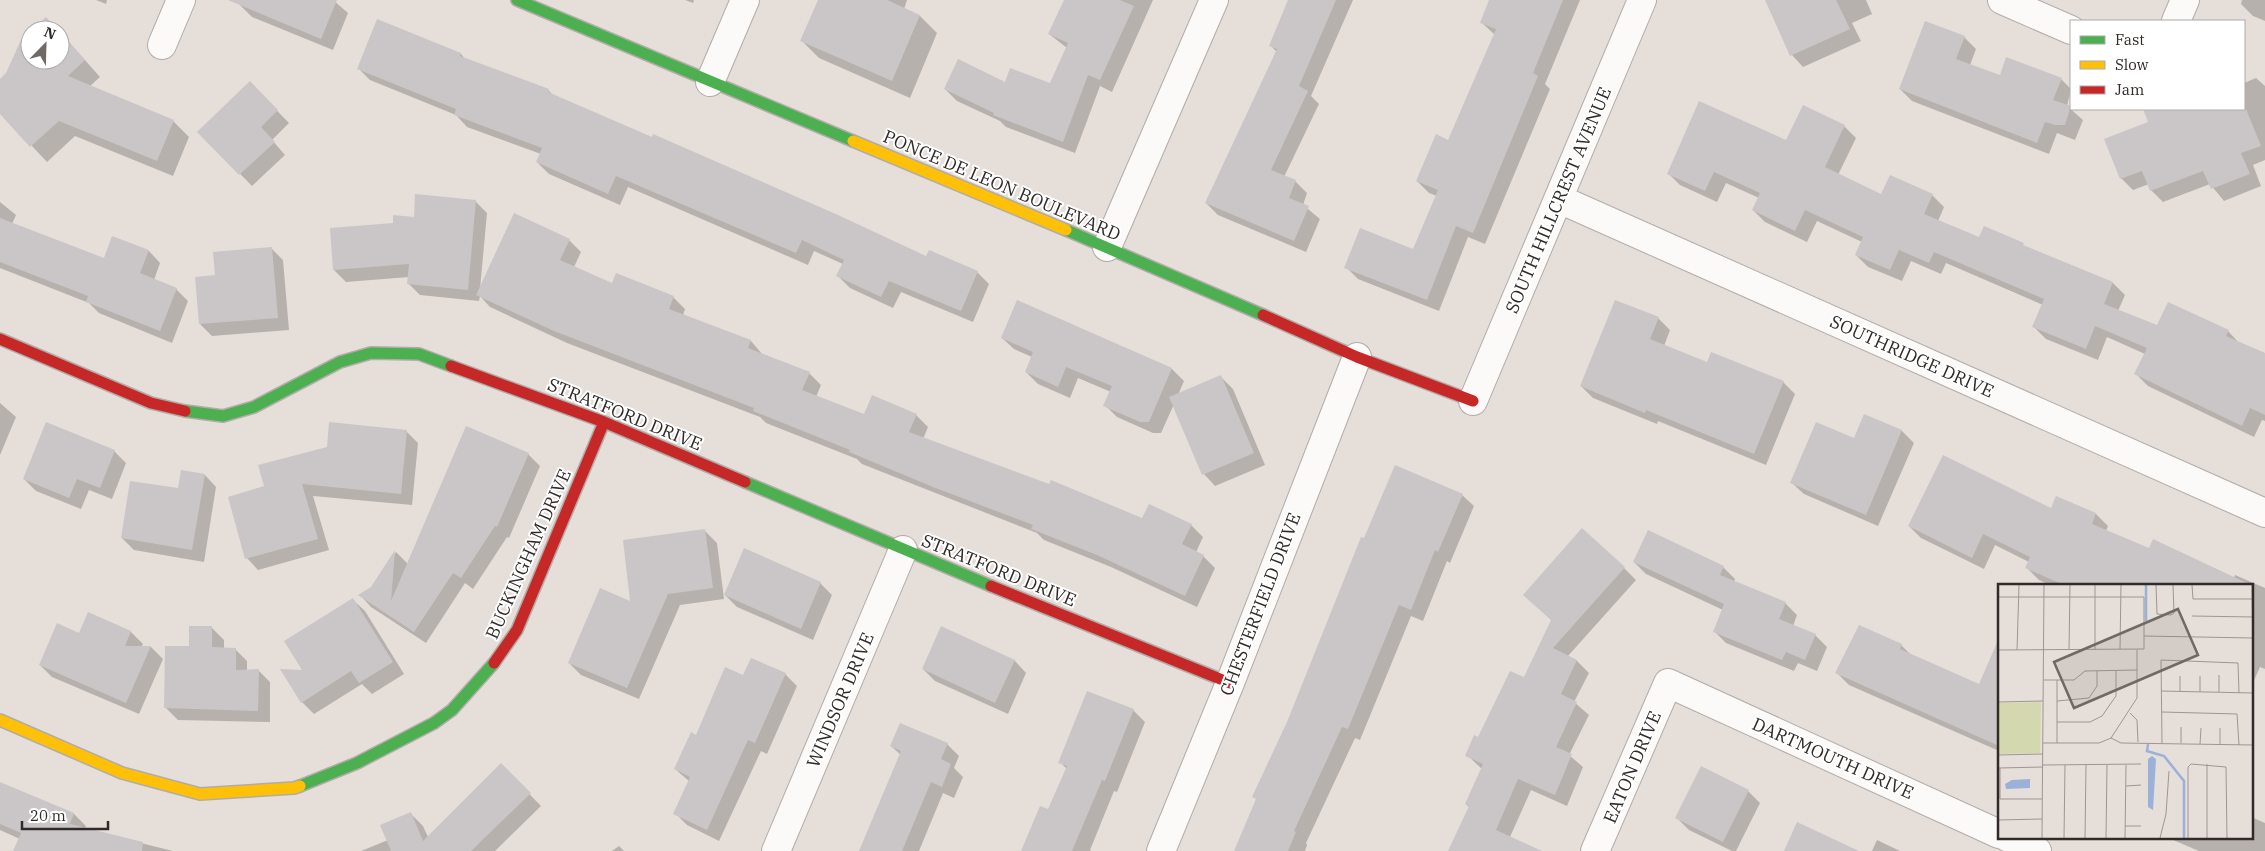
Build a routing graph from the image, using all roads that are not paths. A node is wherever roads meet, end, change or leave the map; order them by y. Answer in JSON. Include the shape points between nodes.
{"nodes":[{"id":1,"x":181,"y":0,"type":"edge"},
{"id":2,"x":517,"y":0,"type":"edge"},
{"id":3,"x":745,"y":0,"type":"edge"},
{"id":4,"x":1214,"y":0,"type":"edge"},
{"id":5,"x":1642,"y":0,"type":"edge"},
{"id":6,"x":2002,"y":0,"type":"edge"},
{"id":7,"x":2185,"y":0,"type":"edge"},
{"id":8,"x":2176,"y":20,"type":"edge"},
{"id":9,"x":2070,"y":30,"type":"edge"},
{"id":10,"x":162,"y":45,"type":"dead end"},
{"id":11,"x":710,"y":82,"type":"junction"},
{"id":12,"x":1559,"y":200,"type":"junction"},
{"id":13,"x":1107,"y":247,"type":"junction"},
{"id":14,"x":0,"y":339,"type":"edge"},
{"id":15,"x":1357,"y":357,"type":"junction"},
{"id":16,"x":1473,"y":401,"type":"joint"},
{"id":17,"x":604,"y":422,"type":"junction"},
{"id":18,"x":2265,"y":513,"type":"edge"},
{"id":19,"x":903,"y":550,"type":"junction"},
{"id":20,"x":1230,"y":683,"type":"junction"},
{"id":21,"x":1668,"y":683,"type":"joint"},
{"id":22,"x":0,"y":720,"type":"edge"},
{"id":23,"x":1998,"y":834,"type":"edge"},
{"id":24,"x":2009,"y":838,"type":"edge"},
{"id":25,"x":776,"y":851,"type":"edge"},
{"id":26,"x":1161,"y":851,"type":"edge"},
{"id":27,"x":1595,"y":851,"type":"edge"},
{"id":28,"x":2037,"y":851,"type":"edge"}],
"edges":[{"from":1,"to":10,"type":"street"},
{"from":2,"to":11,"type":"street","name":"PONCE DE LEON BOULEVARD"},
{"from":3,"to":11,"type":"street"},
{"from":4,"to":13,"type":"street"},
{"from":5,"to":12,"type":"street","name":"SOUTH HILLCREST AVENUE"},
{"from":6,"to":9,"type":"street"},
{"from":7,"to":8,"type":"street"},
{"from":11,"to":13,"type":"street","name":"PONCE DE LEON BOULEVARD"},
{"from":12,"to":16,"type":"street","name":"SOUTH HILLCREST AVENUE"},
{"from":12,"to":18,"type":"street","name":"SOUTHRIDGE DRIVE"},
{"from":13,"to":15,"type":"street","name":"PONCE DE LEON BOULEVARD"},
{"from":14,"to":17,"type":"street","name":"STRATFORD DRIVE","via":[[151,403],[192,413],[223,416],[254,407],[340,362],[370,353],[395,352],[419,354]]},
{"from":15,"to":16,"type":"street","name":"PONCE DE LEON BOULEVARD"},
{"from":15,"to":20,"type":"street","name":"CHESTERFIELD DRIVE"},
{"from":17,"to":19,"type":"street","name":"STRATFORD DRIVE"},
{"from":17,"to":22,"type":"street","name":"BUCKINGHAM DRIVE","via":[[517,630],[501,656],[452,710],[434,724],[357,763],[294,788],[200,794],[122,772]]},
{"from":19,"to":20,"type":"street","name":"STRATFORD DRIVE"},
{"from":19,"to":25,"type":"street","name":"WINDSOR DRIVE"},
{"from":20,"to":26,"type":"street","name":"CHESTERFIELD DRIVE"},
{"from":21,"to":23,"type":"street","name":"DARTMOUTH DRIVE"},
{"from":21,"to":27,"type":"street","name":"EATON DRIVE"},
{"from":24,"to":28,"type":"street"}]}
